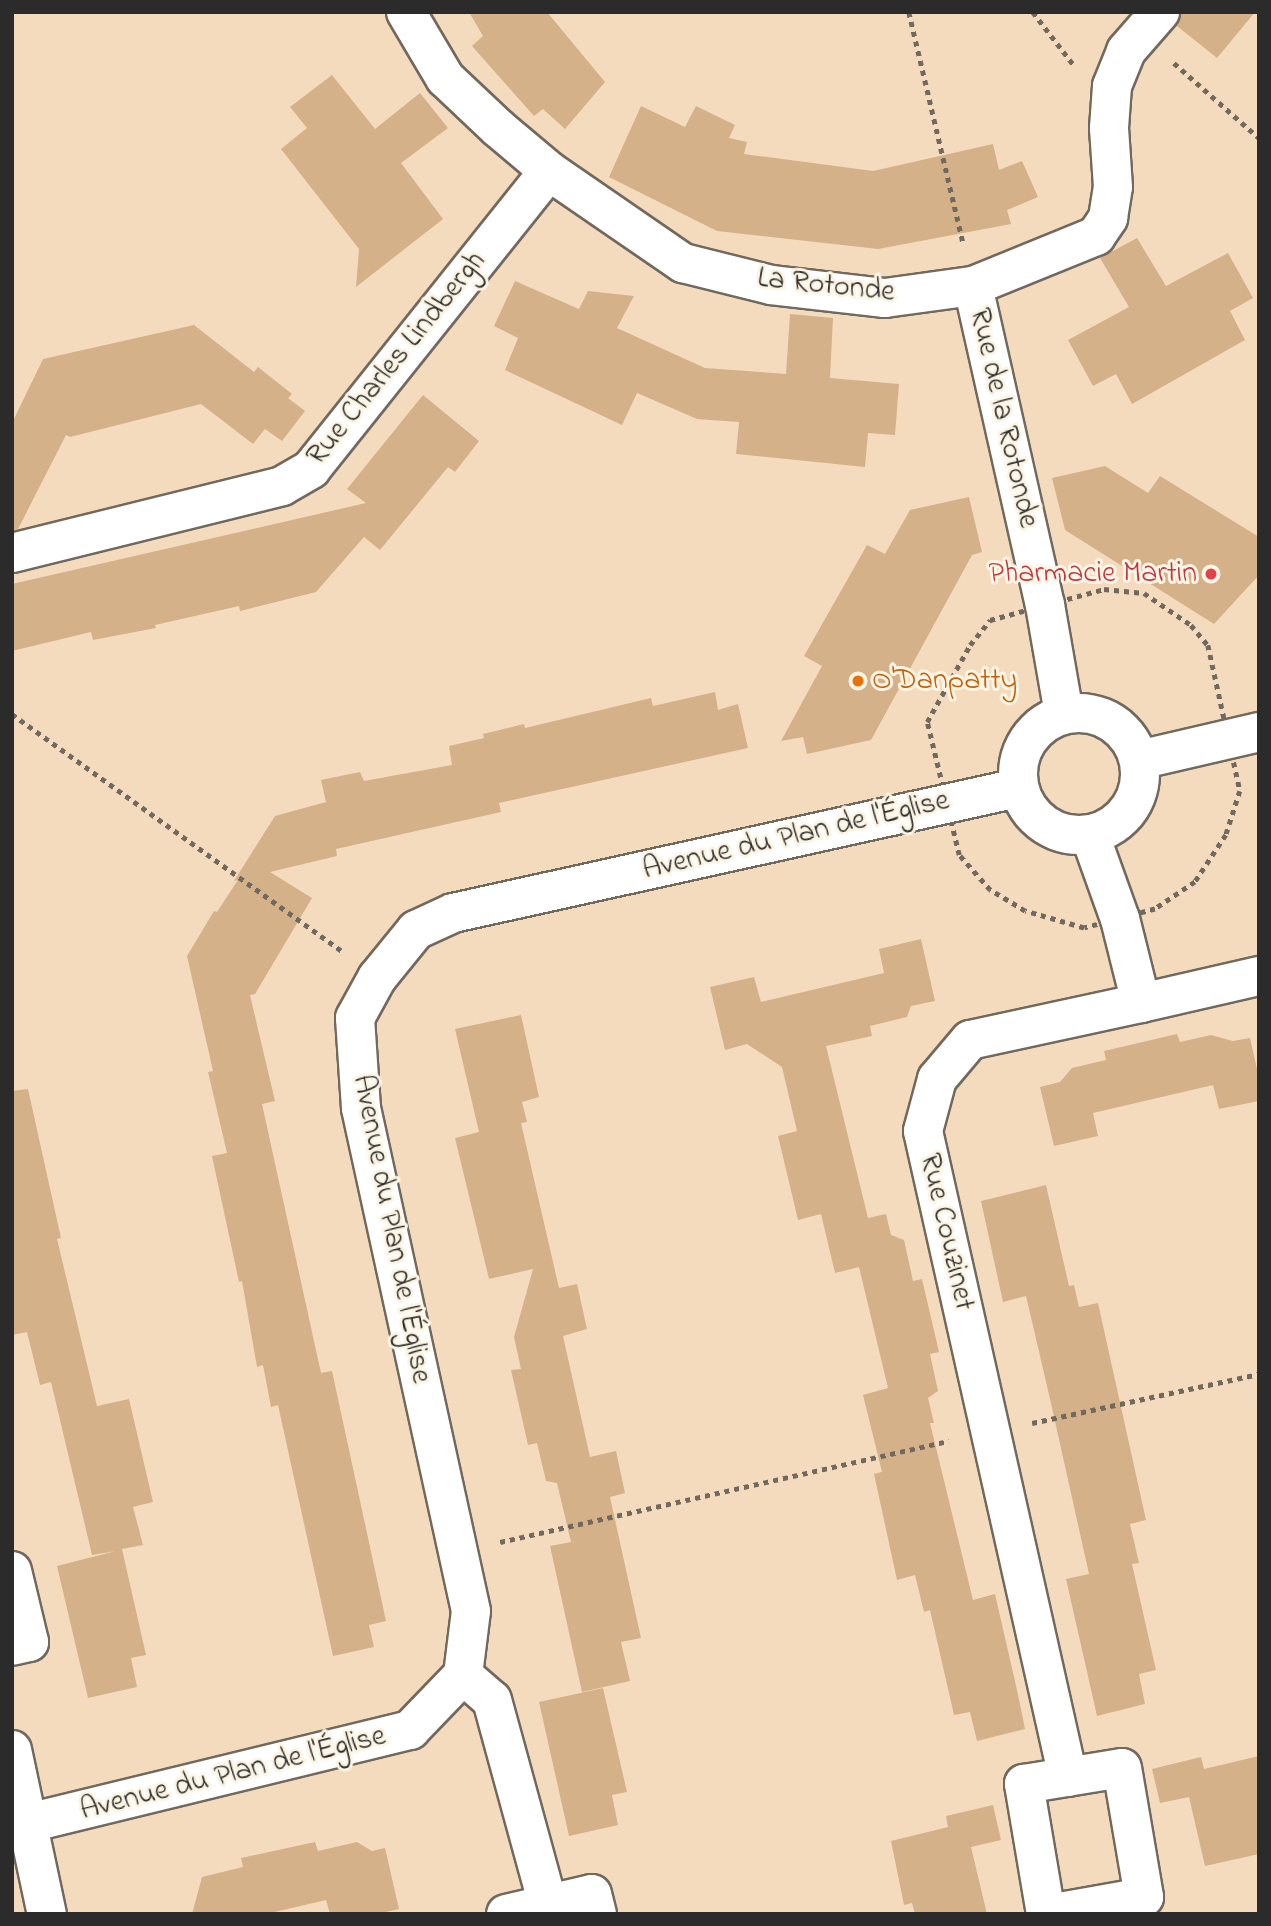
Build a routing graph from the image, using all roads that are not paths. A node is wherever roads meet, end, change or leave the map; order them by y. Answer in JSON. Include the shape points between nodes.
{"nodes":[{"id":1,"x":406,"y":12,"type":"edge"},
{"id":2,"x":1156,"y":16,"type":"edge"},
{"id":3,"x":549,"y":172,"type":"junction"},
{"id":4,"x":973,"y":286,"type":"junction"},
{"id":5,"x":12,"y":553,"type":"edge"},
{"id":6,"x":1064,"y":714,"type":"junction"},
{"id":7,"x":1244,"y":735,"type":"edge"},
{"id":8,"x":1139,"y":760,"type":"junction"},
{"id":9,"x":1018,"y":788,"type":"junction"},
{"id":10,"x":1090,"y":835,"type":"junction"},
{"id":11,"x":1259,"y":976,"type":"edge"},
{"id":12,"x":1141,"y":1003,"type":"junction"},
{"id":13,"x":12,"y":1571,"type":"edge"},
{"id":14,"x":12,"y":1646,"type":"edge"},
{"id":15,"x":463,"y":1675,"type":"junction"},
{"id":16,"x":12,"y":1749,"type":"edge"},
{"id":17,"x":1068,"y":1777,"type":"junction"},
{"id":18,"x":20,"y":1826,"type":"edge"},
{"id":19,"x":548,"y":1905,"type":"junction"},
{"id":20,"x":47,"y":1914,"type":"edge"},
{"id":21,"x":506,"y":1914,"type":"edge"},
{"id":22,"x":597,"y":1914,"type":"edge"},
{"id":23,"x":1048,"y":1914,"type":"edge"}],
"edges":[{"from":1,"to":3,"type":"street","name":"La Rotonde","via":[[445,78]]},
{"from":2,"to":4,"type":"street","name":"La Rotonde","via":[[1126,51],[1112,86],[1113,187],[1108,218],[1096,236]]},
{"from":3,"to":4,"type":"street","name":"La Rotonde","via":[[682,262],[771,285],[885,298]]},
{"from":3,"to":5,"type":"street","name":"Rue Charles Lindbergh","via":[[311,469],[282,486]]},
{"from":4,"to":6,"type":"street","name":"Rue de la Rotonde","via":[[1045,605]]},
{"from":6,"to":8,"type":"street","via":[[1103,717],[1126,735]]},
{"from":6,"to":9,"type":"street","via":[[1046,721],[1021,750]]},
{"from":7,"to":8,"type":"street"},
{"from":8,"to":10,"type":"street","via":[[1135,799],[1124,816]]},
{"from":9,"to":10,"type":"street","via":[[1037,820],[1052,830]]},
{"from":9,"to":15,"type":"street","name":"Avenue du Plan de l'Église","via":[[453,913],[416,930],[377,978],[355,1018],[361,1108],[471,1611]]},
{"from":10,"to":12,"type":"street","via":[[1120,919]]},
{"from":11,"to":12,"type":"street","name":"Rue Couzinet"},
{"from":12,"to":17,"type":"street","name":"Rue Couzinet","via":[[970,1040],[937,1079],[923,1131]]},
{"from":13,"to":14,"type":"street","via":[[29,1642]]},
{"from":15,"to":18,"type":"street","name":"Avenue du Plan de l'Église","via":[[410,1730]]},
{"from":15,"to":19,"type":"street","via":[[492,1700]]},
{"from":16,"to":18,"type":"street"},
{"from":17,"to":23,"type":"street","via":[[1024,1784]]},
{"from":17,"to":23,"type":"street","via":[[1122,1768],[1144,1897]]},
{"from":18,"to":20,"type":"street"},
{"from":19,"to":21,"type":"street"},
{"from":19,"to":22,"type":"street","via":[[592,1894]]}]}
